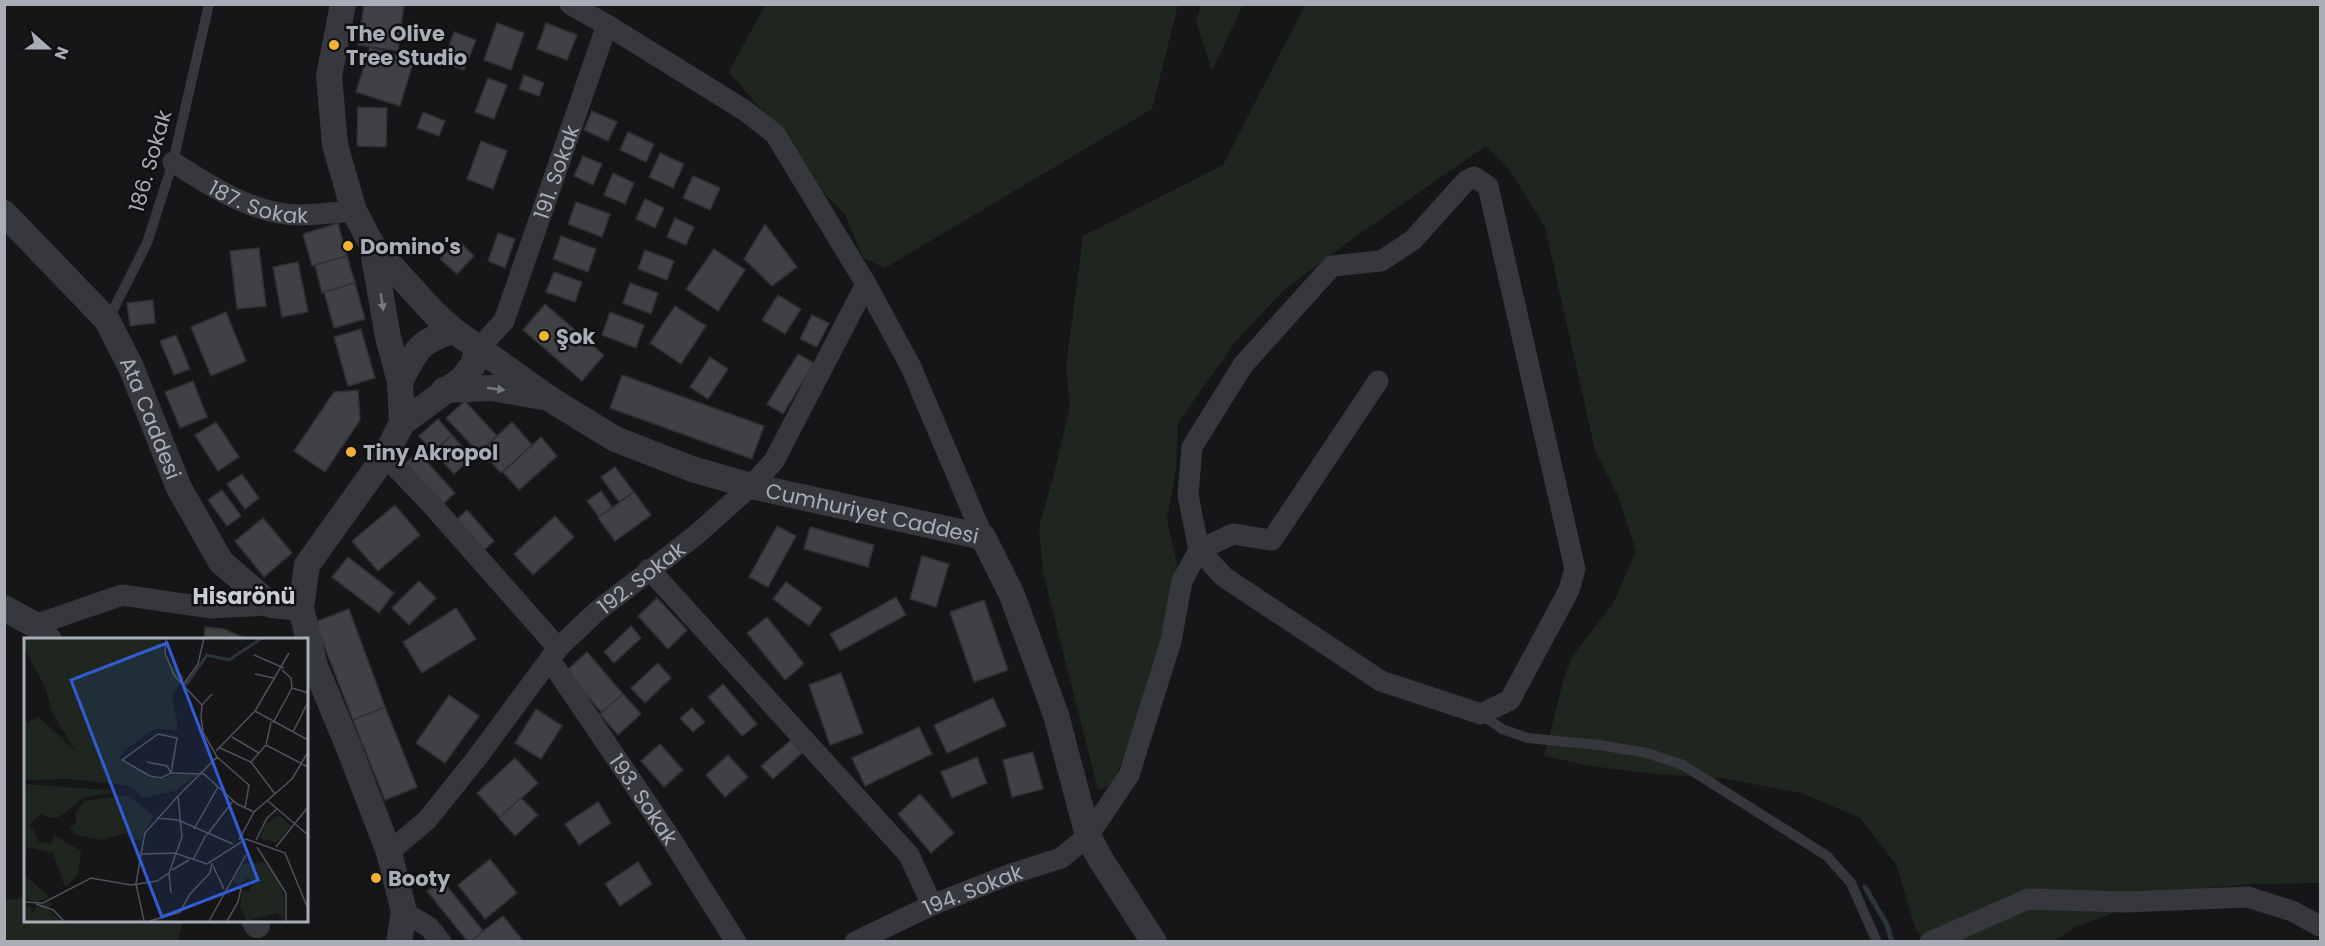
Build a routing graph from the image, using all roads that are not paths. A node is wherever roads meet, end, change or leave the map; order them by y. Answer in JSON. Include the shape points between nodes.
{"nodes":[{"id":1,"x":209,"y":4,"type":"edge"},
{"id":2,"x":343,"y":4,"type":"edge"},
{"id":3,"x":570,"y":4,"type":"edge"},
{"id":4,"x":607,"y":25,"type":"junction"},
{"id":5,"x":173,"y":162,"type":"junction"},
{"id":6,"x":354,"y":211,"type":"junction"},
{"id":7,"x":4,"y":213,"type":"edge"},
{"id":8,"x":372,"y":245,"type":"junction"},
{"id":9,"x":866,"y":284,"type":"junction"},
{"id":10,"x":108,"y":320,"type":"junction"},
{"id":11,"x":453,"y":330,"type":"junction"},
{"id":12,"x":478,"y":349,"type":"junction"},
{"id":13,"x":1377,"y":381,"type":"dead end"},
{"id":14,"x":400,"y":382,"type":"junction"},
{"id":15,"x":446,"y":390,"type":"junction"},
{"id":16,"x":550,"y":399,"type":"junction"},
{"id":17,"x":402,"y":423,"type":"junction"},
{"id":18,"x":385,"y":456,"type":"junction"},
{"id":19,"x":751,"y":486,"type":"junction"},
{"id":20,"x":983,"y":537,"type":"junction"},
{"id":21,"x":1199,"y":550,"type":"junction"},
{"id":22,"x":650,"y":569,"type":"junction"},
{"id":23,"x":271,"y":605,"type":"junction"},
{"id":24,"x":4,"y":608,"type":"edge"},
{"id":25,"x":301,"y":608,"type":"junction"},
{"id":26,"x":42,"y":632,"type":"edge"},
{"id":27,"x":554,"y":654,"type":"junction"},
{"id":28,"x":1481,"y":714,"type":"junction"},
{"id":29,"x":1088,"y":836,"type":"junction"},
{"id":30,"x":389,"y":852,"type":"junction"},
{"id":31,"x":932,"y":905,"type":"junction"},
{"id":32,"x":404,"y":912,"type":"junction"},
{"id":33,"x":2320,"y":926,"type":"edge"},
{"id":34,"x":399,"y":942,"type":"edge"},
{"id":35,"x":441,"y":942,"type":"edge"},
{"id":36,"x":736,"y":942,"type":"edge"},
{"id":37,"x":855,"y":942,"type":"edge"},
{"id":38,"x":1154,"y":942,"type":"edge"},
{"id":39,"x":1877,"y":942,"type":"edge"},
{"id":40,"x":1930,"y":942,"type":"edge"}],
"edges":[{"from":1,"to":5,"type":"lane","name":"186. Sokak"},
{"from":2,"to":6,"type":"street","name":"Cumhuriyet Caddesi","via":[[329,76],[335,145]]},
{"from":3,"to":4,"type":"street"},
{"from":4,"to":9,"type":"street","via":[[744,110],[775,134]]},
{"from":4,"to":12,"type":"street","name":"191. Sokak","via":[[504,321]]},
{"from":5,"to":6,"type":"street","name":"187. Sokak","via":[[252,206],[296,215]]},
{"from":5,"to":10,"type":"lane","name":"186. Sokak","via":[[147,243]]},
{"from":6,"to":8,"type":"street","name":"Cumhuriyet Caddesi"},
{"from":7,"to":10,"type":"street","name":"Ata Caddesi"},
{"from":8,"to":11,"type":"street","name":"Cumhuriyet Caddesi"},
{"from":8,"to":14,"type":"street","one_way":true},
{"from":9,"to":19,"type":"street","name":"192. Sokak","via":[[774,461]]},
{"from":9,"to":20,"type":"street","via":[[911,367]]},
{"from":10,"to":23,"type":"street","name":"Ata Caddesi","via":[[179,488],[221,562]]},
{"from":11,"to":12,"type":"street","name":"Cumhuriyet Caddesi"},
{"from":11,"to":14,"type":"street","via":[[419,346]]},
{"from":12,"to":15,"type":"street","via":[[473,365]]},
{"from":12,"to":16,"type":"street","name":"Cumhuriyet Caddesi"},
{"from":13,"to":21,"type":"street","via":[[1272,540],[1233,534]]},
{"from":14,"to":15,"type":"street","via":[[423,394]]},
{"from":14,"to":17,"type":"street"},
{"from":15,"to":16,"type":"street","one_way":true,"via":[[492,388]]},
{"from":15,"to":17,"type":"street"},
{"from":16,"to":19,"type":"street","name":"Cumhuriyet Caddesi","via":[[615,439],[692,469]]},
{"from":17,"to":18,"type":"street"},
{"from":18,"to":25,"type":"street","via":[[307,565]]},
{"from":18,"to":27,"type":"street","name":"193. Sokak","via":[[432,505]]},
{"from":19,"to":20,"type":"street","name":"Cumhuriyet Caddesi"},
{"from":19,"to":22,"type":"street","name":"192. Sokak"},
{"from":20,"to":29,"type":"street","name":"Cumhuriyet Caddesi","via":[[1012,596],[1056,715]]},
{"from":21,"to":28,"type":"street","via":[[1224,577],[1381,681]]},
{"from":21,"to":28,"type":"street","via":[[1188,495],[1192,447],[1243,365],[1332,266],[1381,261],[1413,240],[1473,177],[1488,186],[1575,569],[1569,590],[1510,700]]},
{"from":21,"to":29,"type":"street","name":"194. Sokak","via":[[1182,581],[1171,640],[1129,775]]},
{"from":22,"to":27,"type":"street","name":"192. Sokak","via":[[596,612]]},
{"from":22,"to":31,"type":"street","via":[[909,855]]},
{"from":23,"to":25,"type":"street"},
{"from":23,"to":26,"type":"street","via":[[211,608],[122,595]]},
{"from":24,"to":26,"type":"street"},
{"from":25,"to":30,"type":"street","via":[[315,666]]},
{"from":27,"to":30,"type":"street","name":"192. Sokak","via":[[427,820]]},
{"from":27,"to":36,"type":"street","name":"193. Sokak"},
{"from":28,"to":39,"type":"lane","via":[[1502,729],[1528,738],[1647,753],[1683,765],[1827,856],[1851,883]]},
{"from":29,"to":31,"type":"street","name":"194. Sokak","via":[[1061,858]]},
{"from":29,"to":38,"type":"street","name":"Cumhuriyet Caddesi"},
{"from":30,"to":32,"type":"street"},
{"from":31,"to":37,"type":"street","name":"194. Sokak"},
{"from":32,"to":34,"type":"street"},
{"from":32,"to":35,"type":"street","via":[[429,927]]},
{"from":33,"to":40,"type":"street","via":[[2292,911],[2248,897],[2126,902],[2028,899]]}]}
